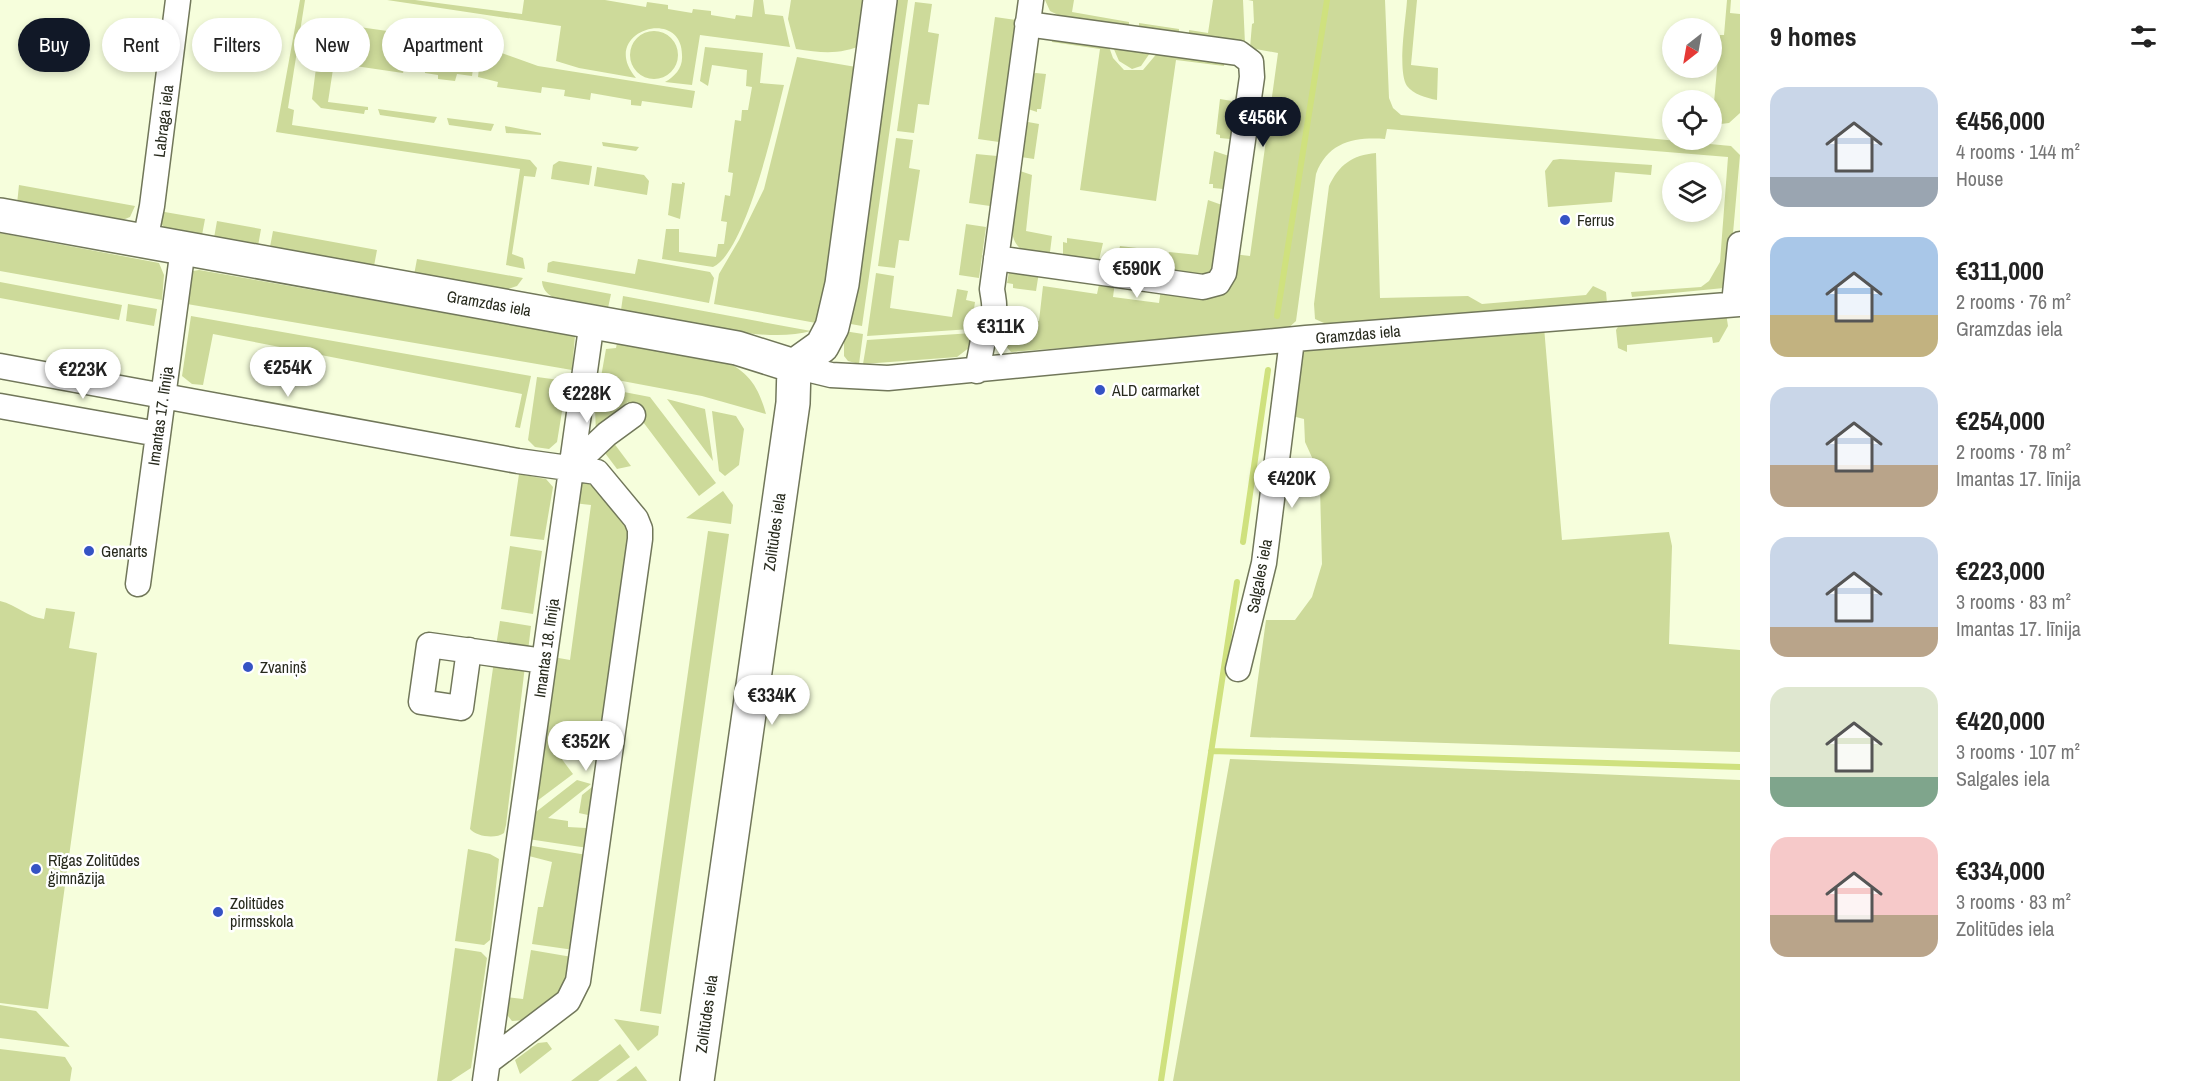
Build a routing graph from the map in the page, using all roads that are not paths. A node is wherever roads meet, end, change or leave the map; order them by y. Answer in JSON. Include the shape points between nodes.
{"nodes":[{"id":1,"x":178,"y":0,"type":"edge"},
{"id":2,"x":880,"y":0,"type":"edge"},
{"id":3,"x":1031,"y":0,"type":"edge"},
{"id":4,"x":1027,"y":24,"type":"junction"},
{"id":5,"x":0,"y":215,"type":"edge"},
{"id":6,"x":145,"y":241,"type":"junction"},
{"id":7,"x":1740,"y":244,"type":"edge"},
{"id":8,"x":183,"y":248,"type":"junction"},
{"id":9,"x":996,"y":258,"type":"junction"},
{"id":10,"x":1737,"y":304,"type":"edge"},
{"id":11,"x":592,"y":321,"type":"junction"},
{"id":12,"x":1292,"y":340,"type":"junction"},
{"id":13,"x":0,"y":366,"type":"edge"},
{"id":14,"x":795,"y":366,"type":"junction"},
{"id":15,"x":977,"y":371,"type":"junction"},
{"id":16,"x":162,"y":396,"type":"junction"},
{"id":17,"x":0,"y":406,"type":"edge"},
{"id":18,"x":633,"y":415,"type":"dead end"},
{"id":19,"x":158,"y":434,"type":"junction"},
{"id":20,"x":570,"y":469,"type":"junction"},
{"id":21,"x":138,"y":584,"type":"dead end"},
{"id":22,"x":469,"y":650,"type":"dead end"},
{"id":23,"x":544,"y":661,"type":"junction"},
{"id":24,"x":1238,"y":669,"type":"dead end"},
{"id":25,"x":487,"y":1071,"type":"edge"},
{"id":26,"x":697,"y":1081,"type":"edge"}],
"edges":[{"from":1,"to":6,"type":"street","name":"Labraga iela"},
{"from":2,"to":14,"type":"street","via":[[842,284],[832,327],[822,346]]},
{"from":3,"to":4,"type":"street"},
{"from":4,"to":9,"type":"street"},
{"from":4,"to":9,"type":"street","via":[[1239,53],[1251,62],[1252,77],[1224,269],[1218,283],[1203,287]]},
{"from":5,"to":6,"type":"street","name":"Gramzdas iela"},
{"from":6,"to":8,"type":"street","name":"Gramzdas iela"},
{"from":7,"to":10,"type":"street"},
{"from":8,"to":11,"type":"street","name":"Gramzdas iela"},
{"from":8,"to":16,"type":"street","name":"Imantas 17. līnija"},
{"from":9,"to":15,"type":"street","via":[[991,291],[996,303],[993,317],[986,325]]},
{"from":10,"to":12,"type":"street","name":"Gramzdas iela"},
{"from":11,"to":14,"type":"street","name":"Gramzdas iela","via":[[737,348]]},
{"from":11,"to":20,"type":"street","name":"Imantas 18. līnija"},
{"from":12,"to":15,"type":"street","name":"Gramzdas iela"},
{"from":12,"to":24,"type":"street","name":"Salgales iela","via":[[1264,563]]},
{"from":13,"to":16,"type":"street"},
{"from":14,"to":15,"type":"street","name":"Gramzdas iela","via":[[859,378]]},
{"from":14,"to":26,"type":"street","name":"Zolitūdes iela","via":[[793,404]]},
{"from":16,"to":19,"type":"street","name":"Imantas 17. līnija"},
{"from":16,"to":20,"type":"street"},
{"from":17,"to":19,"type":"street"},
{"from":18,"to":20,"type":"street"},
{"from":19,"to":21,"type":"street","name":"Imantas 17. līnija"},
{"from":20,"to":23,"type":"street","name":"Imantas 18. līnija"},
{"from":20,"to":25,"type":"street","via":[[597,472],[622,501],[640,529],[638,557],[578,981],[568,1000]]},
{"from":22,"to":23,"type":"street"},
{"from":23,"to":25,"type":"street","name":"Imantas 18. līnija"}]}
